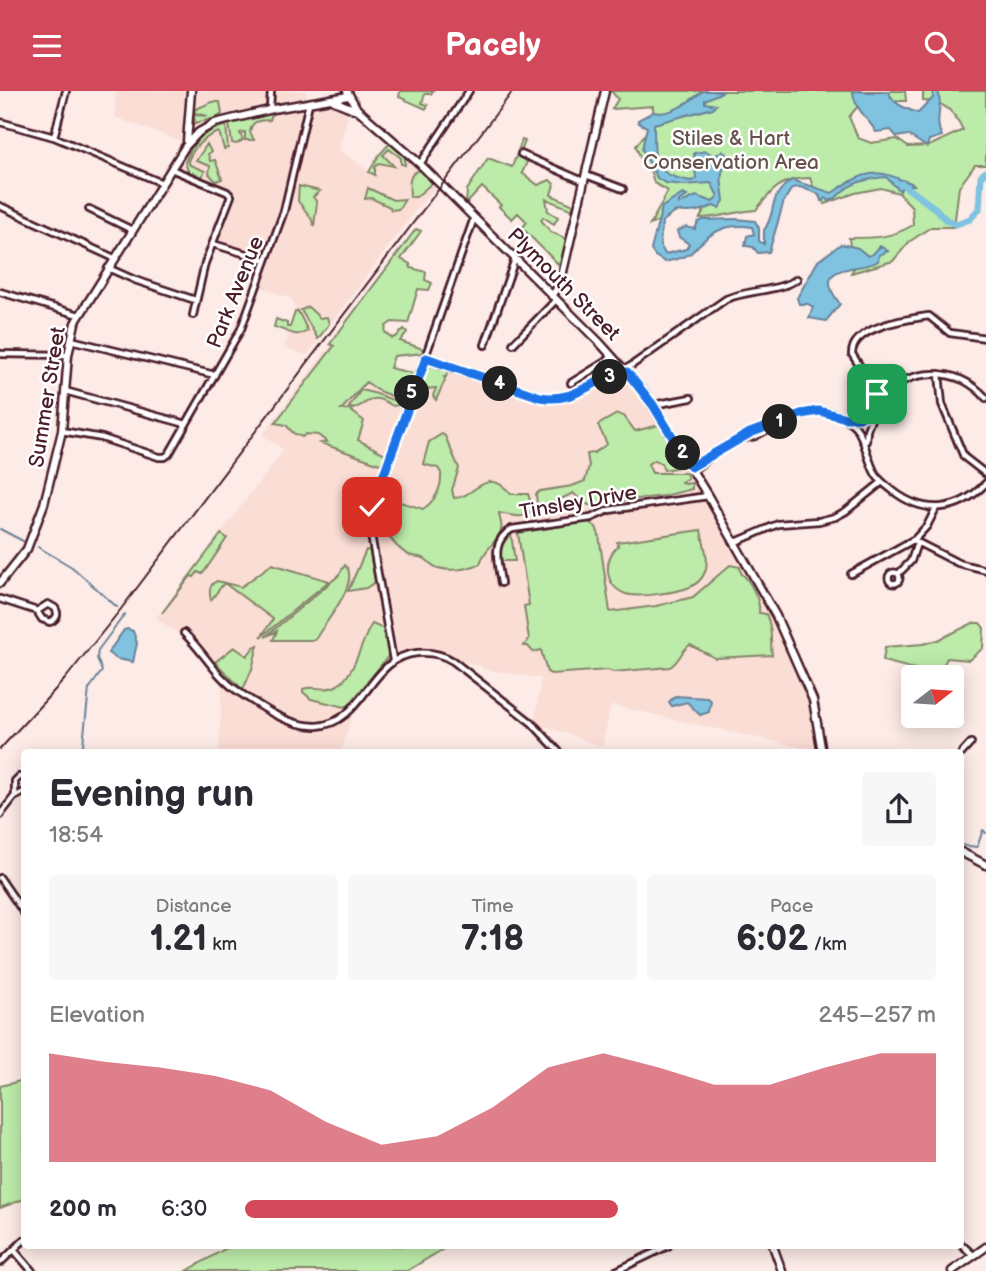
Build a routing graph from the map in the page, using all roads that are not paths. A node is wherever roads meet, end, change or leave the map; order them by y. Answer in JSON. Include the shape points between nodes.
{"nodes":[{"id":1,"x":66,"y":91,"type":"edge"},
{"id":2,"x":191,"y":91,"type":"edge"},
{"id":3,"x":271,"y":91,"type":"edge"},
{"id":4,"x":469,"y":91,"type":"edge"},
{"id":5,"x":605,"y":91,"type":"edge"},
{"id":6,"x":348,"y":94,"type":"edge"},
{"id":7,"x":325,"y":101,"type":"junction"},
{"id":8,"x":309,"y":103,"type":"junction"},
{"id":9,"x":270,"y":109,"type":"junction"},
{"id":10,"x":362,"y":113,"type":"junction"},
{"id":11,"x":0,"y":122,"type":"edge"},
{"id":12,"x":215,"y":123,"type":"junction"},
{"id":13,"x":190,"y":125,"type":"junction"},
{"id":14,"x":54,"y":137,"type":"junction"},
{"id":15,"x":185,"y":147,"type":"junction"},
{"id":16,"x":521,"y":154,"type":"dead end"},
{"id":17,"x":420,"y":164,"type":"junction"},
{"id":18,"x":171,"y":169,"type":"junction"},
{"id":19,"x":584,"y":178,"type":"junction"},
{"id":20,"x":162,"y":183,"type":"junction"},
{"id":21,"x":623,"y":189,"type":"dead end"},
{"id":22,"x":0,"y":206,"type":"edge"},
{"id":23,"x":89,"y":209,"type":"dead end"},
{"id":24,"x":474,"y":218,"type":"junction"},
{"id":25,"x":132,"y":230,"type":"junction"},
{"id":26,"x":213,"y":244,"type":"junction"},
{"id":27,"x":114,"y":258,"type":"junction"},
{"id":28,"x":515,"y":259,"type":"junction"},
{"id":29,"x":267,"y":260,"type":"junction"},
{"id":30,"x":108,"y":268,"type":"junction"},
{"id":31,"x":562,"y":274,"type":"junction"},
{"id":32,"x":797,"y":279,"type":"dead end"},
{"id":33,"x":543,"y":287,"type":"junction"},
{"id":34,"x":0,"y":292,"type":"edge"},
{"id":35,"x":554,"y":298,"type":"junction"},
{"id":36,"x":195,"y":300,"type":"junction"},
{"id":37,"x":79,"y":315,"type":"junction"},
{"id":38,"x":193,"y":315,"type":"dead end"},
{"id":39,"x":986,"y":338,"type":"edge"},
{"id":40,"x":71,"y":340,"type":"junction"},
{"id":41,"x":513,"y":344,"type":"dead end"},
{"id":42,"x":485,"y":345,"type":"dead end"},
{"id":43,"x":0,"y":354,"type":"edge"},
{"id":44,"x":68,"y":355,"type":"junction"},
{"id":45,"x":613,"y":357,"type":"junction"},
{"id":46,"x":424,"y":359,"type":"junction"},
{"id":47,"x":625,"y":369,"type":"junction"},
{"id":48,"x":939,"y":374,"type":"junction"},
{"id":49,"x":215,"y":375,"type":"junction"},
{"id":50,"x":571,"y":383,"type":"dead end"},
{"id":51,"x":65,"y":391,"type":"junction"},
{"id":52,"x":572,"y":394,"type":"junction"},
{"id":53,"x":691,"y":398,"type":"dead end"},
{"id":54,"x":880,"y":398,"type":"junction"},
{"id":55,"x":986,"y":398,"type":"edge"},
{"id":56,"x":653,"y":405,"type":"junction"},
{"id":57,"x":874,"y":411,"type":"junction"},
{"id":58,"x":841,"y":417,"type":"junction"},
{"id":59,"x":186,"y":424,"type":"junction"},
{"id":60,"x":62,"y":431,"type":"junction"},
{"id":61,"x":867,"y":448,"type":"junction"},
{"id":62,"x":692,"y":468,"type":"junction"},
{"id":63,"x":986,"y":474,"type":"edge"},
{"id":64,"x":882,"y":482,"type":"junction"},
{"id":65,"x":986,"y":482,"type":"edge"},
{"id":66,"x":981,"y":488,"type":"junction"},
{"id":67,"x":709,"y":496,"type":"junction"},
{"id":68,"x":986,"y":496,"type":"edge"},
{"id":69,"x":936,"y":508,"type":"junction"},
{"id":70,"x":736,"y":542,"type":"junction"},
{"id":71,"x":915,"y":542,"type":"junction"},
{"id":72,"x":986,"y":570,"type":"edge"},
{"id":73,"x":851,"y":574,"type":"dead end"},
{"id":74,"x":898,"y":574,"type":"dead end"},
{"id":75,"x":0,"y":583,"type":"edge"},
{"id":76,"x":501,"y":583,"type":"dead end"},
{"id":77,"x":0,"y":599,"type":"edge"},
{"id":78,"x":37,"y":611,"type":"junction"},
{"id":79,"x":184,"y":633,"type":"dead end"},
{"id":80,"x":393,"y":660,"type":"junction"},
{"id":81,"x":971,"y":743,"type":"dead end"},
{"id":82,"x":556,"y":749,"type":"edge"},
{"id":83,"x":822,"y":749,"type":"edge"},
{"id":84,"x":964,"y":751,"type":"edge"},
{"id":85,"x":21,"y":778,"type":"edge"},
{"id":86,"x":21,"y":794,"type":"edge"},
{"id":87,"x":14,"y":797,"type":"junction"},
{"id":88,"x":0,"y":815,"type":"edge"},
{"id":89,"x":964,"y":854,"type":"edge"},
{"id":90,"x":986,"y":865,"type":"edge"},
{"id":91,"x":0,"y":878,"type":"edge"},
{"id":92,"x":21,"y":909,"type":"edge"},
{"id":93,"x":21,"y":1243,"type":"edge"},
{"id":94,"x":964,"y":1247,"type":"edge"},
{"id":95,"x":986,"y":1247,"type":"edge"},
{"id":96,"x":662,"y":1249,"type":"edge"},
{"id":97,"x":774,"y":1249,"type":"edge"},
{"id":98,"x":14,"y":1250,"type":"junction"},
{"id":99,"x":974,"y":1256,"type":"junction"},
{"id":100,"x":0,"y":1263,"type":"edge"},
{"id":101,"x":32,"y":1271,"type":"edge"},
{"id":102,"x":616,"y":1271,"type":"edge"},
{"id":103,"x":782,"y":1271,"type":"edge"},
{"id":104,"x":952,"y":1271,"type":"edge"}],
"edges":[{"from":1,"to":14,"type":"street"},
{"from":2,"to":13,"type":"main road"},
{"from":3,"to":9,"type":"street"},
{"from":4,"to":17,"type":"street"},
{"from":5,"to":19,"type":"main road"},
{"from":6,"to":7,"type":"main road","name":"Summer Street"},
{"from":6,"to":10,"type":"main road","name":"Plymouth Street"},
{"from":7,"to":8,"type":"main road","name":"Summer Street"},
{"from":7,"to":10,"type":"main road","name":"Summer Street","via":[[343,103]]},
{"from":8,"to":9,"type":"main road","name":"Summer Street"},
{"from":8,"to":29,"type":"street","name":"Park Avenue","via":[[284,211]]},
{"from":9,"to":12,"type":"main road","name":"Summer Street"},
{"from":10,"to":17,"type":"main road","name":"Plymouth Street"},
{"from":11,"to":14,"type":"street"},
{"from":12,"to":13,"type":"main road","name":"Summer Street"},
{"from":12,"to":15,"type":"main road","name":"Summer Street"},
{"from":13,"to":15,"type":"main road"},
{"from":14,"to":20,"type":"street"},
{"from":15,"to":18,"type":"main road","name":"Summer Street"},
{"from":16,"to":19,"type":"street"},
{"from":17,"to":24,"type":"main road","name":"Plymouth Street"},
{"from":18,"to":20,"type":"main road","name":"Summer Street"},
{"from":18,"to":26,"type":"street","via":[[230,195]]},
{"from":19,"to":21,"type":"street"},
{"from":19,"to":31,"type":"main road"},
{"from":20,"to":25,"type":"main road","name":"Summer Street"},
{"from":22,"to":27,"type":"street"},
{"from":23,"to":25,"type":"street"},
{"from":24,"to":28,"type":"main road","name":"Plymouth Street"},
{"from":24,"to":46,"type":"street"},
{"from":25,"to":27,"type":"main road","name":"Summer Street"},
{"from":26,"to":29,"type":"street"},
{"from":26,"to":36,"type":"street"},
{"from":27,"to":30,"type":"main road","name":"Summer Street"},
{"from":28,"to":33,"type":"main road","name":"Plymouth Street"},
{"from":28,"to":42,"type":"street"},
{"from":29,"to":49,"type":"street","name":"Park Avenue","via":[[239,334]]},
{"from":30,"to":36,"type":"street"},
{"from":30,"to":37,"type":"main road","name":"Summer Street"},
{"from":31,"to":33,"type":"main road","via":[[555,284]]},
{"from":31,"to":35,"type":"main road"},
{"from":32,"to":47,"type":"street","via":[[726,299]]},
{"from":33,"to":35,"type":"main road","name":"Plymouth Street"},
{"from":34,"to":37,"type":"street"},
{"from":35,"to":41,"type":"street"},
{"from":35,"to":45,"type":"main road","name":"Plymouth Street"},
{"from":36,"to":38,"type":"street"},
{"from":37,"to":40,"type":"main road","name":"Summer Street"},
{"from":39,"to":54,"type":"street","via":[[950,333],[929,316],[892,322],[859,338],[852,356]]},
{"from":40,"to":44,"type":"main road","name":"Summer Street"},
{"from":40,"to":49,"type":"street"},
{"from":43,"to":44,"type":"street"},
{"from":44,"to":51,"type":"main road","name":"Summer Street"},
{"from":45,"to":47,"type":"main road","name":"Plymouth Street"},
{"from":45,"to":50,"type":"street"},
{"from":46,"to":52,"type":"street","via":[[540,397],[557,399]]},
{"from":46,"to":80,"type":"street","via":[[370,515]]},
{"from":47,"to":52,"type":"street"},
{"from":47,"to":52,"type":"street"},
{"from":47,"to":56,"type":"main road","name":"Plymouth Street"},
{"from":48,"to":54,"type":"street","via":[[908,379]]},
{"from":48,"to":55,"type":"street","via":[[965,381]]},
{"from":48,"to":63,"type":"street","via":[[942,404],[964,457]]},
{"from":49,"to":59,"type":"street","name":"Park Avenue"},
{"from":51,"to":59,"type":"street"},
{"from":51,"to":60,"type":"main road","name":"Summer Street"},
{"from":53,"to":56,"type":"street"},
{"from":54,"to":57,"type":"street"},
{"from":56,"to":62,"type":"main road","name":"Plymouth Street"},
{"from":57,"to":58,"type":"street","via":[[861,417]]},
{"from":57,"to":61,"type":"street"},
{"from":58,"to":61,"type":"street","via":[[862,435]]},
{"from":58,"to":62,"type":"street","via":[[807,412],[745,438]]},
{"from":59,"to":60,"type":"street","name":"Park Avenue","via":[[162,458]]},
{"from":60,"to":75,"type":"main road","name":"Summer Street","via":[[37,526],[23,554]]},
{"from":61,"to":64,"type":"street"},
{"from":62,"to":67,"type":"main road","name":"Plymouth Street"},
{"from":64,"to":69,"type":"street","via":[[913,504]]},
{"from":64,"to":70,"type":"street","via":[[835,517],[778,524]]},
{"from":65,"to":66,"type":"street"},
{"from":66,"to":68,"type":"street"},
{"from":66,"to":69,"type":"street","via":[[960,502]]},
{"from":67,"to":70,"type":"main road","name":"Plymouth Street"},
{"from":67,"to":76,"type":"street","name":"Tinsley Drive","via":[[512,530],[497,547]]},
{"from":69,"to":71,"type":"street"},
{"from":70,"to":83,"type":"main road","name":"Plymouth Street","via":[[809,690]]},
{"from":71,"to":72,"type":"street","via":[[958,563]]},
{"from":71,"to":73,"type":"street"},
{"from":71,"to":74,"type":"street","via":[[911,561]]},
{"from":77,"to":78,"type":"street"},
{"from":78,"to":78,"type":"street","via":[[48,622],[57,616],[51,605]]},
{"from":79,"to":80,"type":"street","via":[[234,689],[285,719],[307,725],[343,716]]},
{"from":80,"to":82,"type":"street","via":[[420,653],[450,659],[532,723]]},
{"from":81,"to":84,"type":"street"},
{"from":85,"to":87,"type":"street","via":[[15,781]]},
{"from":86,"to":87,"type":"street"},
{"from":87,"to":88,"type":"street"},
{"from":89,"to":90,"type":"main road"},
{"from":91,"to":92,"type":"street"},
{"from":93,"to":98,"type":"street"},
{"from":94,"to":99,"type":"street"},
{"from":95,"to":99,"type":"main road"},
{"from":96,"to":102,"type":"street"},
{"from":97,"to":103,"type":"main road"},
{"from":98,"to":100,"type":"street"},
{"from":98,"to":101,"type":"street"},
{"from":99,"to":104,"type":"main road"}]}
